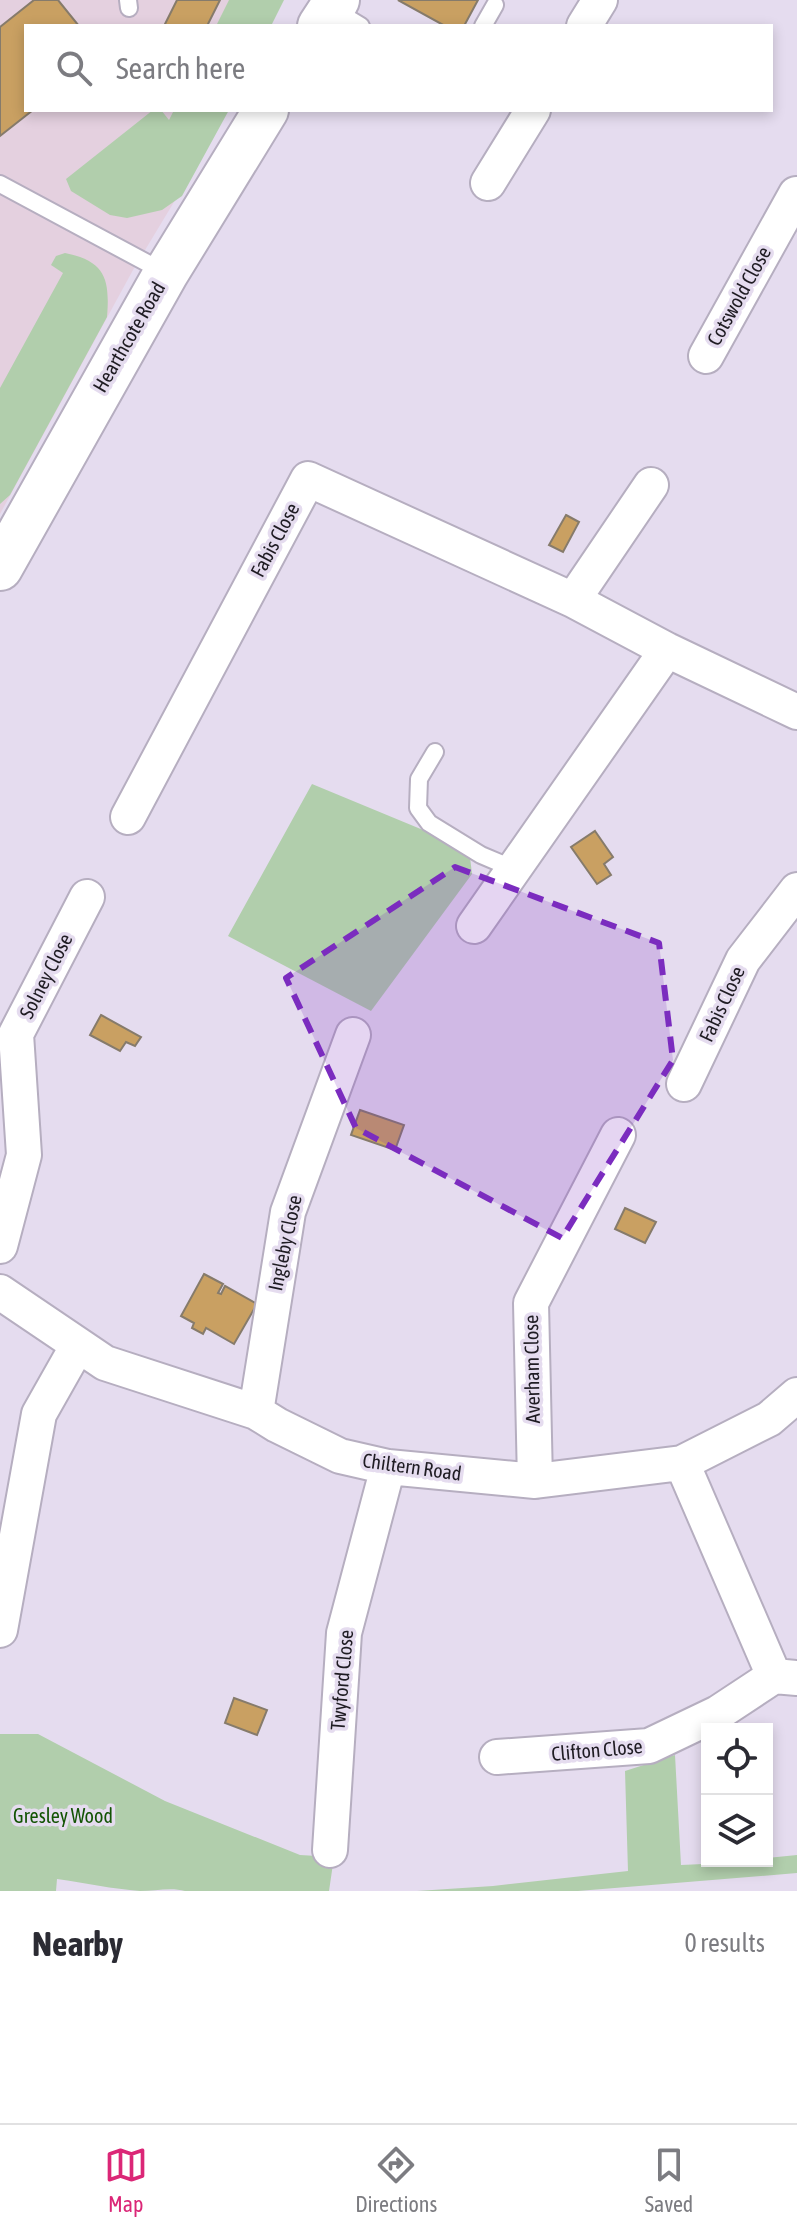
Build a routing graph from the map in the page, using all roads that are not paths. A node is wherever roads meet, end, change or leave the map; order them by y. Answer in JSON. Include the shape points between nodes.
{"nodes":[{"id":1,"x":600,"y":0,"type":"edge"},
{"id":2,"x":495,"y":5,"type":"dead end"},
{"id":3,"x":484,"y":24,"type":"edge"},
{"id":4,"x":585,"y":24,"type":"edge"},
{"id":5,"x":265,"y":112,"type":"edge"},
{"id":6,"x":532,"y":112,"type":"edge"},
{"id":7,"x":488,"y":183,"type":"dead end"},
{"id":8,"x":0,"y":184,"type":"edge"},
{"id":9,"x":797,"y":193,"type":"edge"},
{"id":10,"x":166,"y":273,"type":"junction"},
{"id":11,"x":706,"y":356,"type":"dead end"},
{"id":12,"x":651,"y":485,"type":"dead end"},
{"id":13,"x":2,"y":561,"type":"edge"},
{"id":14,"x":573,"y":600,"type":"junction"},
{"id":15,"x":667,"y":650,"type":"junction"},
{"id":16,"x":797,"y":712,"type":"edge"},
{"id":17,"x":435,"y":752,"type":"dead end"},
{"id":18,"x":128,"y":817,"type":"dead end"},
{"id":19,"x":514,"y":869,"type":"junction"},
{"id":20,"x":797,"y":890,"type":"edge"},
{"id":21,"x":87,"y":897,"type":"dead end"},
{"id":22,"x":474,"y":926,"type":"dead end"},
{"id":23,"x":353,"y":1035,"type":"dead end"},
{"id":24,"x":684,"y":1084,"type":"dead end"},
{"id":25,"x":618,"y":1135,"type":"dead end"},
{"id":26,"x":0,"y":1246,"type":"edge"},
{"id":27,"x":0,"y":1292,"type":"edge"},
{"id":28,"x":78,"y":1345,"type":"junction"},
{"id":29,"x":797,"y":1395,"type":"edge"},
{"id":30,"x":256,"y":1412,"type":"junction"},
{"id":31,"x":682,"y":1463,"type":"junction"},
{"id":32,"x":388,"y":1467,"type":"junction"},
{"id":33,"x":535,"y":1481,"type":"junction"},
{"id":34,"x":0,"y":1630,"type":"edge"},
{"id":35,"x":786,"y":1677,"type":"edge"},
{"id":36,"x":497,"y":1757,"type":"dead end"},
{"id":37,"x":330,"y":1850,"type":"dead end"}],
"edges":[{"from":1,"to":4,"type":"street"},
{"from":2,"to":3,"type":"lane"},
{"from":5,"to":10,"type":"street","name":"Hearthcote Road"},
{"from":6,"to":7,"type":"street"},
{"from":8,"to":10,"type":"lane"},
{"from":9,"to":11,"type":"street","name":"Cotswold Close"},
{"from":10,"to":13,"type":"street","name":"Hearthcote Road"},
{"from":12,"to":14,"type":"street"},
{"from":14,"to":15,"type":"street","name":"Fabis Close"},
{"from":14,"to":18,"type":"street","name":"Fabis Close","via":[[308,479]]},
{"from":15,"to":16,"type":"street","name":"Fabis Close"},
{"from":15,"to":19,"type":"street"},
{"from":17,"to":19,"type":"lane","via":[[419,779],[418,808],[429,823]]},
{"from":19,"to":22,"type":"street"},
{"from":20,"to":24,"type":"street","name":"Fabis Close","via":[[743,960]]},
{"from":21,"to":26,"type":"street","name":"Solney Close","via":[[16,1034],[24,1155]]},
{"from":23,"to":30,"type":"street","name":"Ingleby Close","via":[[288,1212]]},
{"from":25,"to":33,"type":"street","name":"Averham Close","via":[[531,1303]]},
{"from":27,"to":28,"type":"street","name":"Chiltern Road"},
{"from":28,"to":30,"type":"street","name":"Chiltern Road","via":[[105,1363]]},
{"from":28,"to":34,"type":"street","via":[[39,1414]]},
{"from":29,"to":31,"type":"street","name":"Chiltern Road","via":[[769,1419]]},
{"from":30,"to":32,"type":"street","name":"Chiltern Road","via":[[340,1456]]},
{"from":31,"to":33,"type":"street","name":"Chiltern Road"},
{"from":31,"to":35,"type":"street","name":"Clifton Close"},
{"from":32,"to":33,"type":"street","name":"Chiltern Road"},
{"from":32,"to":37,"type":"street","name":"Twyford Close","via":[[344,1633]]},
{"from":35,"to":36,"type":"street","name":"Clifton Close","via":[[649,1746]]}]}
